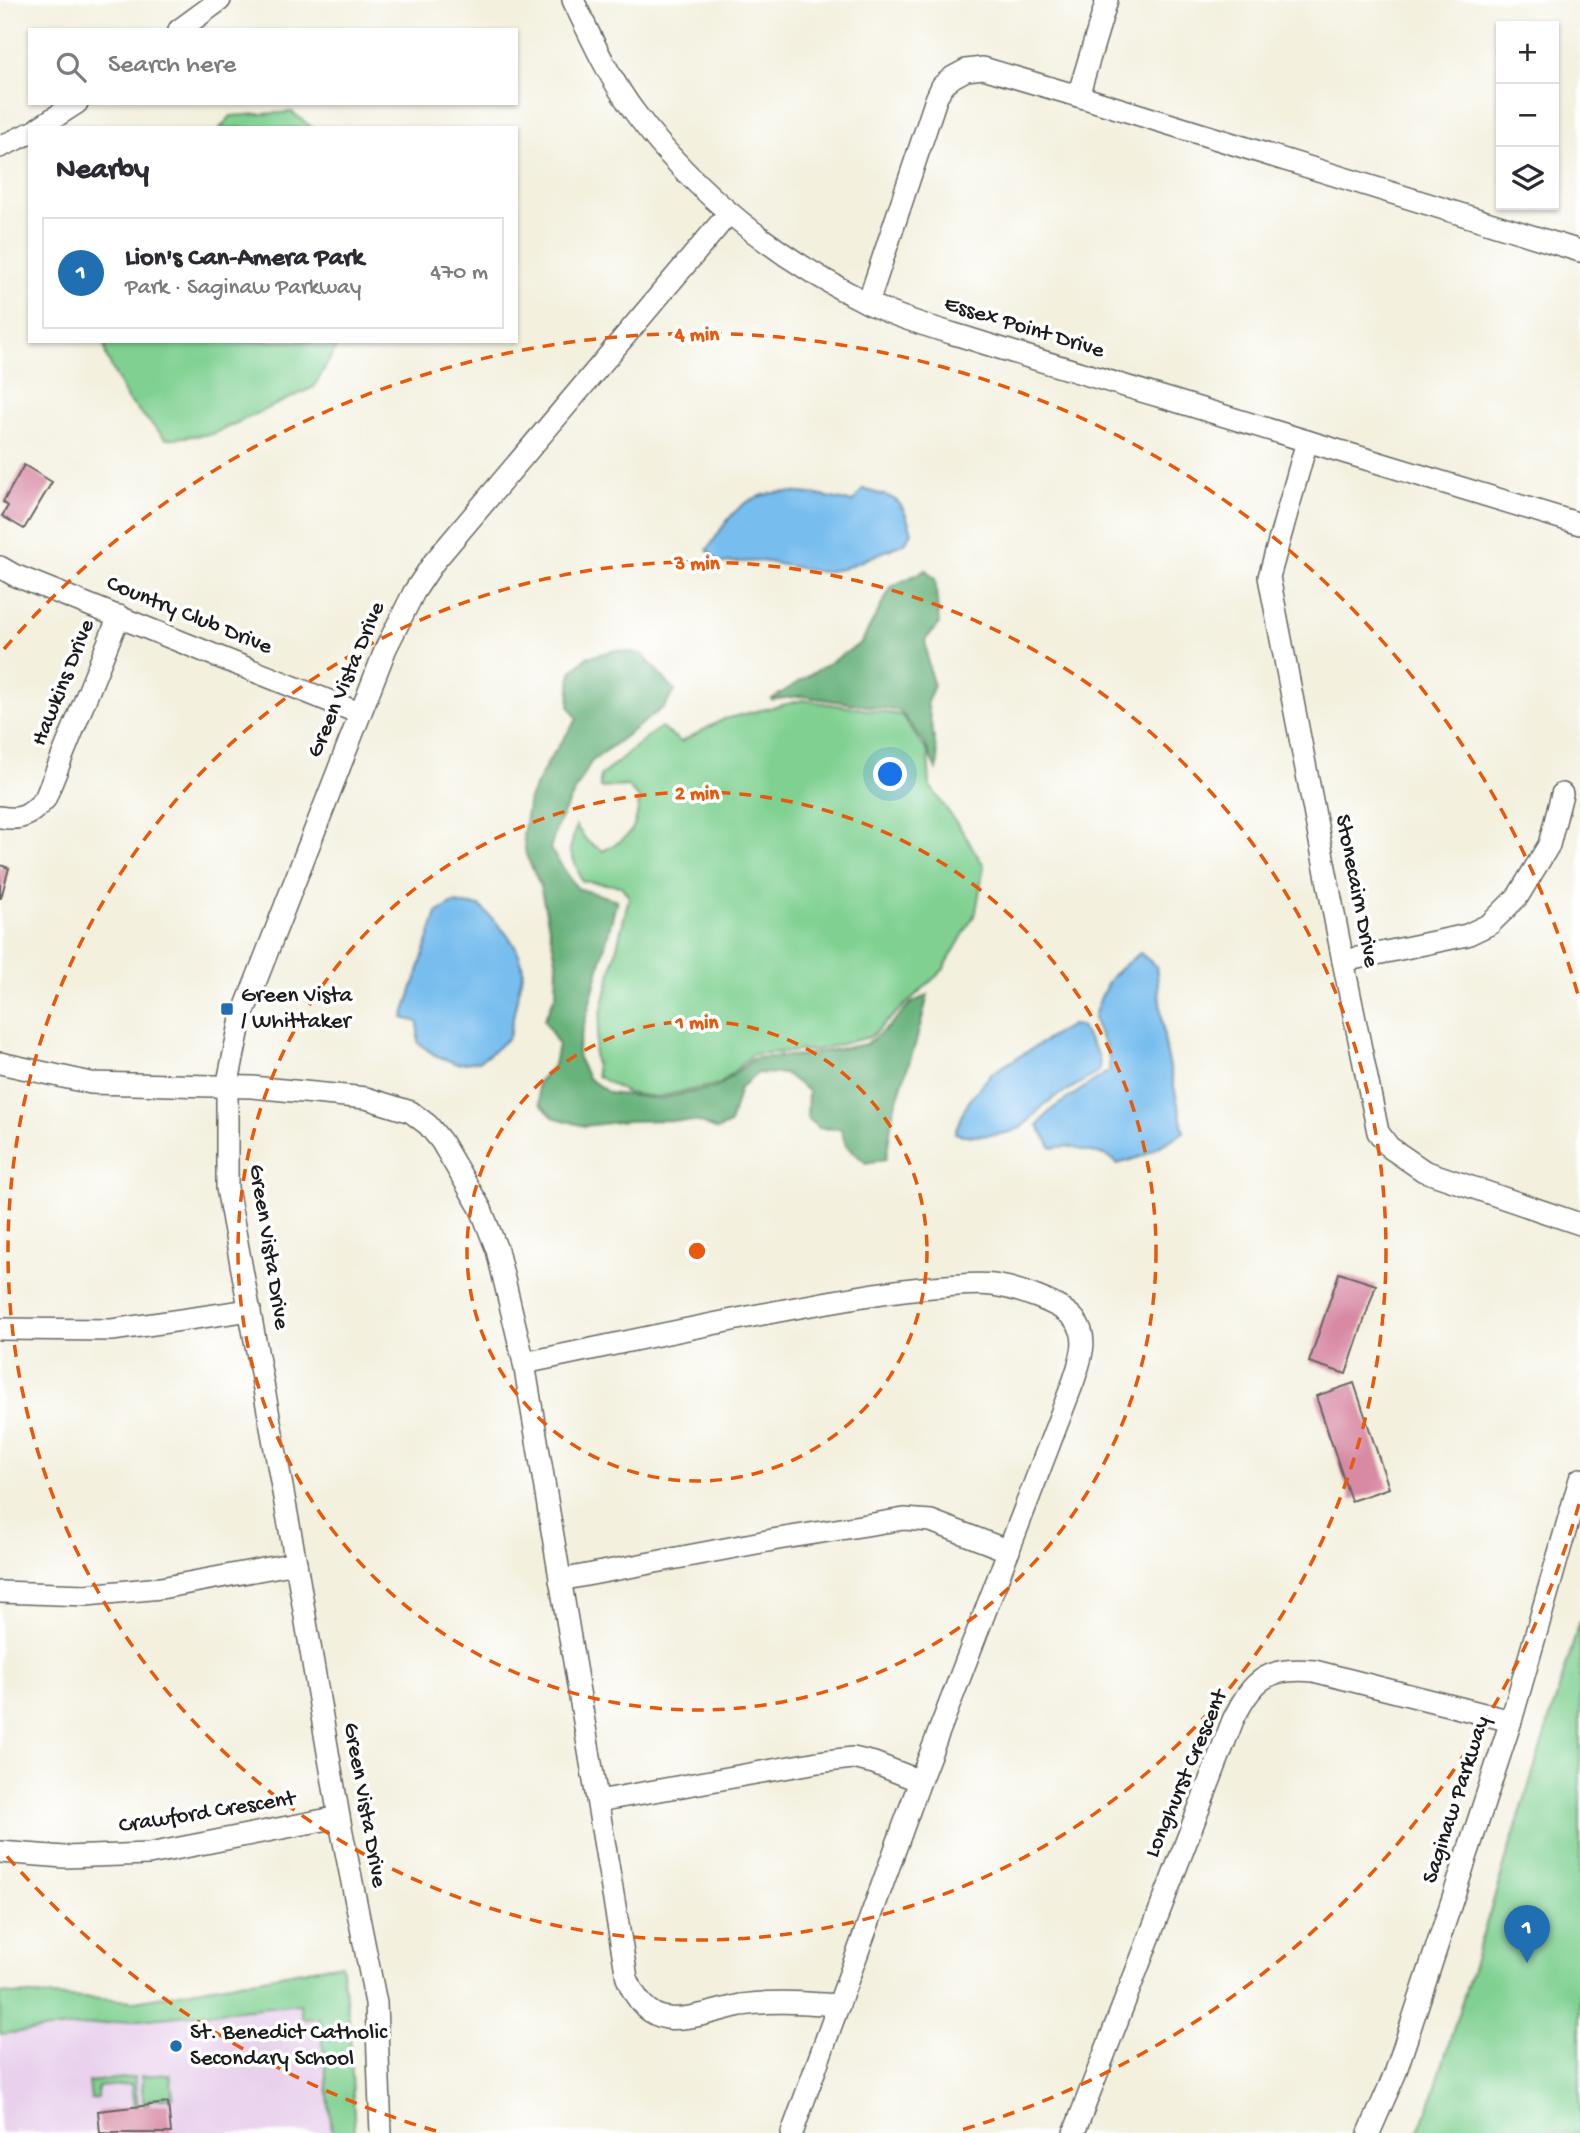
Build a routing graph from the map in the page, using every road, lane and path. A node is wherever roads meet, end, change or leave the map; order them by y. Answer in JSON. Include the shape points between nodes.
{"nodes":[{"id":1,"x":220,"y":0,"type":"edge"},
{"id":2,"x":573,"y":0,"type":"edge"},
{"id":3,"x":1107,"y":0,"type":"edge"},
{"id":4,"x":182,"y":28,"type":"edge"},
{"id":5,"x":1078,"y":96,"type":"junction"},
{"id":6,"x":74,"y":105,"type":"edge"},
{"id":7,"x":40,"y":126,"type":"edge"},
{"id":8,"x":28,"y":134,"type":"edge"},
{"id":9,"x":0,"y":147,"type":"edge"},
{"id":10,"x":729,"y":213,"type":"junction"},
{"id":11,"x":1580,"y":251,"type":"edge"},
{"id":12,"x":868,"y":303,"type":"junction"},
{"id":13,"x":1307,"y":441,"type":"junction"},
{"id":14,"x":1580,"y":524,"type":"edge"},
{"id":15,"x":0,"y":567,"type":"edge"},
{"id":16,"x":119,"y":616,"type":"junction"},
{"id":17,"x":359,"y":713,"type":"junction"},
{"id":18,"x":1562,"y":794,"type":"dead end"},
{"id":19,"x":0,"y":817,"type":"edge"},
{"id":20,"x":1343,"y":961,"type":"junction"},
{"id":21,"x":0,"y":1063,"type":"edge"},
{"id":22,"x":227,"y":1087,"type":"junction"},
{"id":23,"x":1580,"y":1224,"type":"edge"},
{"id":24,"x":250,"y":1310,"type":"junction"},
{"id":25,"x":0,"y":1329,"type":"edge"},
{"id":26,"x":524,"y":1363,"type":"junction"},
{"id":27,"x":1580,"y":1479,"type":"edge"},
{"id":28,"x":1009,"y":1551,"type":"junction"},
{"id":29,"x":296,"y":1563,"type":"junction"},
{"id":30,"x":560,"y":1580,"type":"junction"},
{"id":31,"x":0,"y":1592,"type":"edge"},
{"id":32,"x":1511,"y":1721,"type":"junction"},
{"id":33,"x":920,"y":1781,"type":"junction"},
{"id":34,"x":598,"y":1801,"type":"junction"},
{"id":35,"x":339,"y":1817,"type":"junction"},
{"id":36,"x":0,"y":1852,"type":"edge"},
{"id":37,"x":839,"y":2005,"type":"junction"},
{"id":38,"x":381,"y":2133,"type":"edge"},
{"id":39,"x":792,"y":2133,"type":"edge"},
{"id":40,"x":1074,"y":2133,"type":"edge"},
{"id":41,"x":1369,"y":2133,"type":"edge"}],
"edges":[{"from":1,"to":4,"type":"street"},
{"from":2,"to":10,"type":"street","name":"Essex Point Drive","via":[[634,111],[665,150]]},
{"from":3,"to":5,"type":"street"},
{"from":5,"to":11,"type":"street"},
{"from":5,"to":12,"type":"street","via":[[983,68],[966,70],[942,86]]},
{"from":6,"to":7,"type":"street"},
{"from":8,"to":9,"type":"street"},
{"from":10,"to":12,"type":"street","name":"Essex Point Drive","via":[[771,245]]},
{"from":10,"to":17,"type":"street","name":"Green Vista Drive","via":[[434,562],[386,648]]},
{"from":12,"to":13,"type":"street","name":"Essex Point Drive"},
{"from":13,"to":14,"type":"street","name":"Essex Point Drive"},
{"from":13,"to":20,"type":"street","name":"Stonecairn Drive","via":[[1269,577]]},
{"from":15,"to":16,"type":"street","name":"Country Club Drive"},
{"from":16,"to":17,"type":"street","name":"Country Club Drive"},
{"from":16,"to":19,"type":"street","name":"Hawkins Drive","via":[[45,799],[32,813],[14,819]]},
{"from":17,"to":22,"type":"street","name":"Green Vista Drive","via":[[242,1019]]},
{"from":18,"to":20,"type":"street","via":[[1549,845],[1518,896],[1490,924],[1467,935]]},
{"from":20,"to":23,"type":"street","name":"Stonecairn Drive","via":[[1378,1132],[1389,1147],[1424,1171]]},
{"from":21,"to":22,"type":"street","via":[[91,1083]]},
{"from":22,"to":24,"type":"street","name":"Green Vista Drive","via":[[227,1188]]},
{"from":22,"to":26,"type":"street","via":[[366,1098],[411,1112],[428,1125],[481,1209],[497,1250]]},
{"from":24,"to":25,"type":"street","via":[[112,1330]]},
{"from":24,"to":29,"type":"street","name":"Green Vista Drive"},
{"from":26,"to":28,"type":"street","via":[[907,1289],[993,1285],[1042,1299],[1075,1320],[1082,1332],[1083,1349]]},
{"from":26,"to":30,"type":"street"},
{"from":27,"to":32,"type":"street","name":"Saginaw Parkway"},
{"from":28,"to":30,"type":"street","via":[[931,1521],[904,1519]]},
{"from":28,"to":33,"type":"street"},
{"from":29,"to":31,"type":"street","via":[[161,1588],[86,1595]]},
{"from":29,"to":35,"type":"street","name":"Green Vista Drive"},
{"from":30,"to":34,"type":"street"},
{"from":32,"to":40,"type":"street","name":"Longhurst Crescent","via":[[1314,1671],[1275,1672],[1258,1681],[1233,1720]]},
{"from":32,"to":41,"type":"street","name":"Saginaw Parkway","via":[[1395,2074]]},
{"from":33,"to":34,"type":"street","via":[[853,1758]]},
{"from":33,"to":37,"type":"street"},
{"from":34,"to":37,"type":"street","via":[[627,1978],[642,2005],[668,2018],[779,2001]]},
{"from":35,"to":36,"type":"street","name":"Crawford Crescent","via":[[149,1854],[64,1857]]},
{"from":35,"to":38,"type":"street","name":"Green Vista Drive","via":[[376,2003]]},
{"from":37,"to":39,"type":"street"}]}
